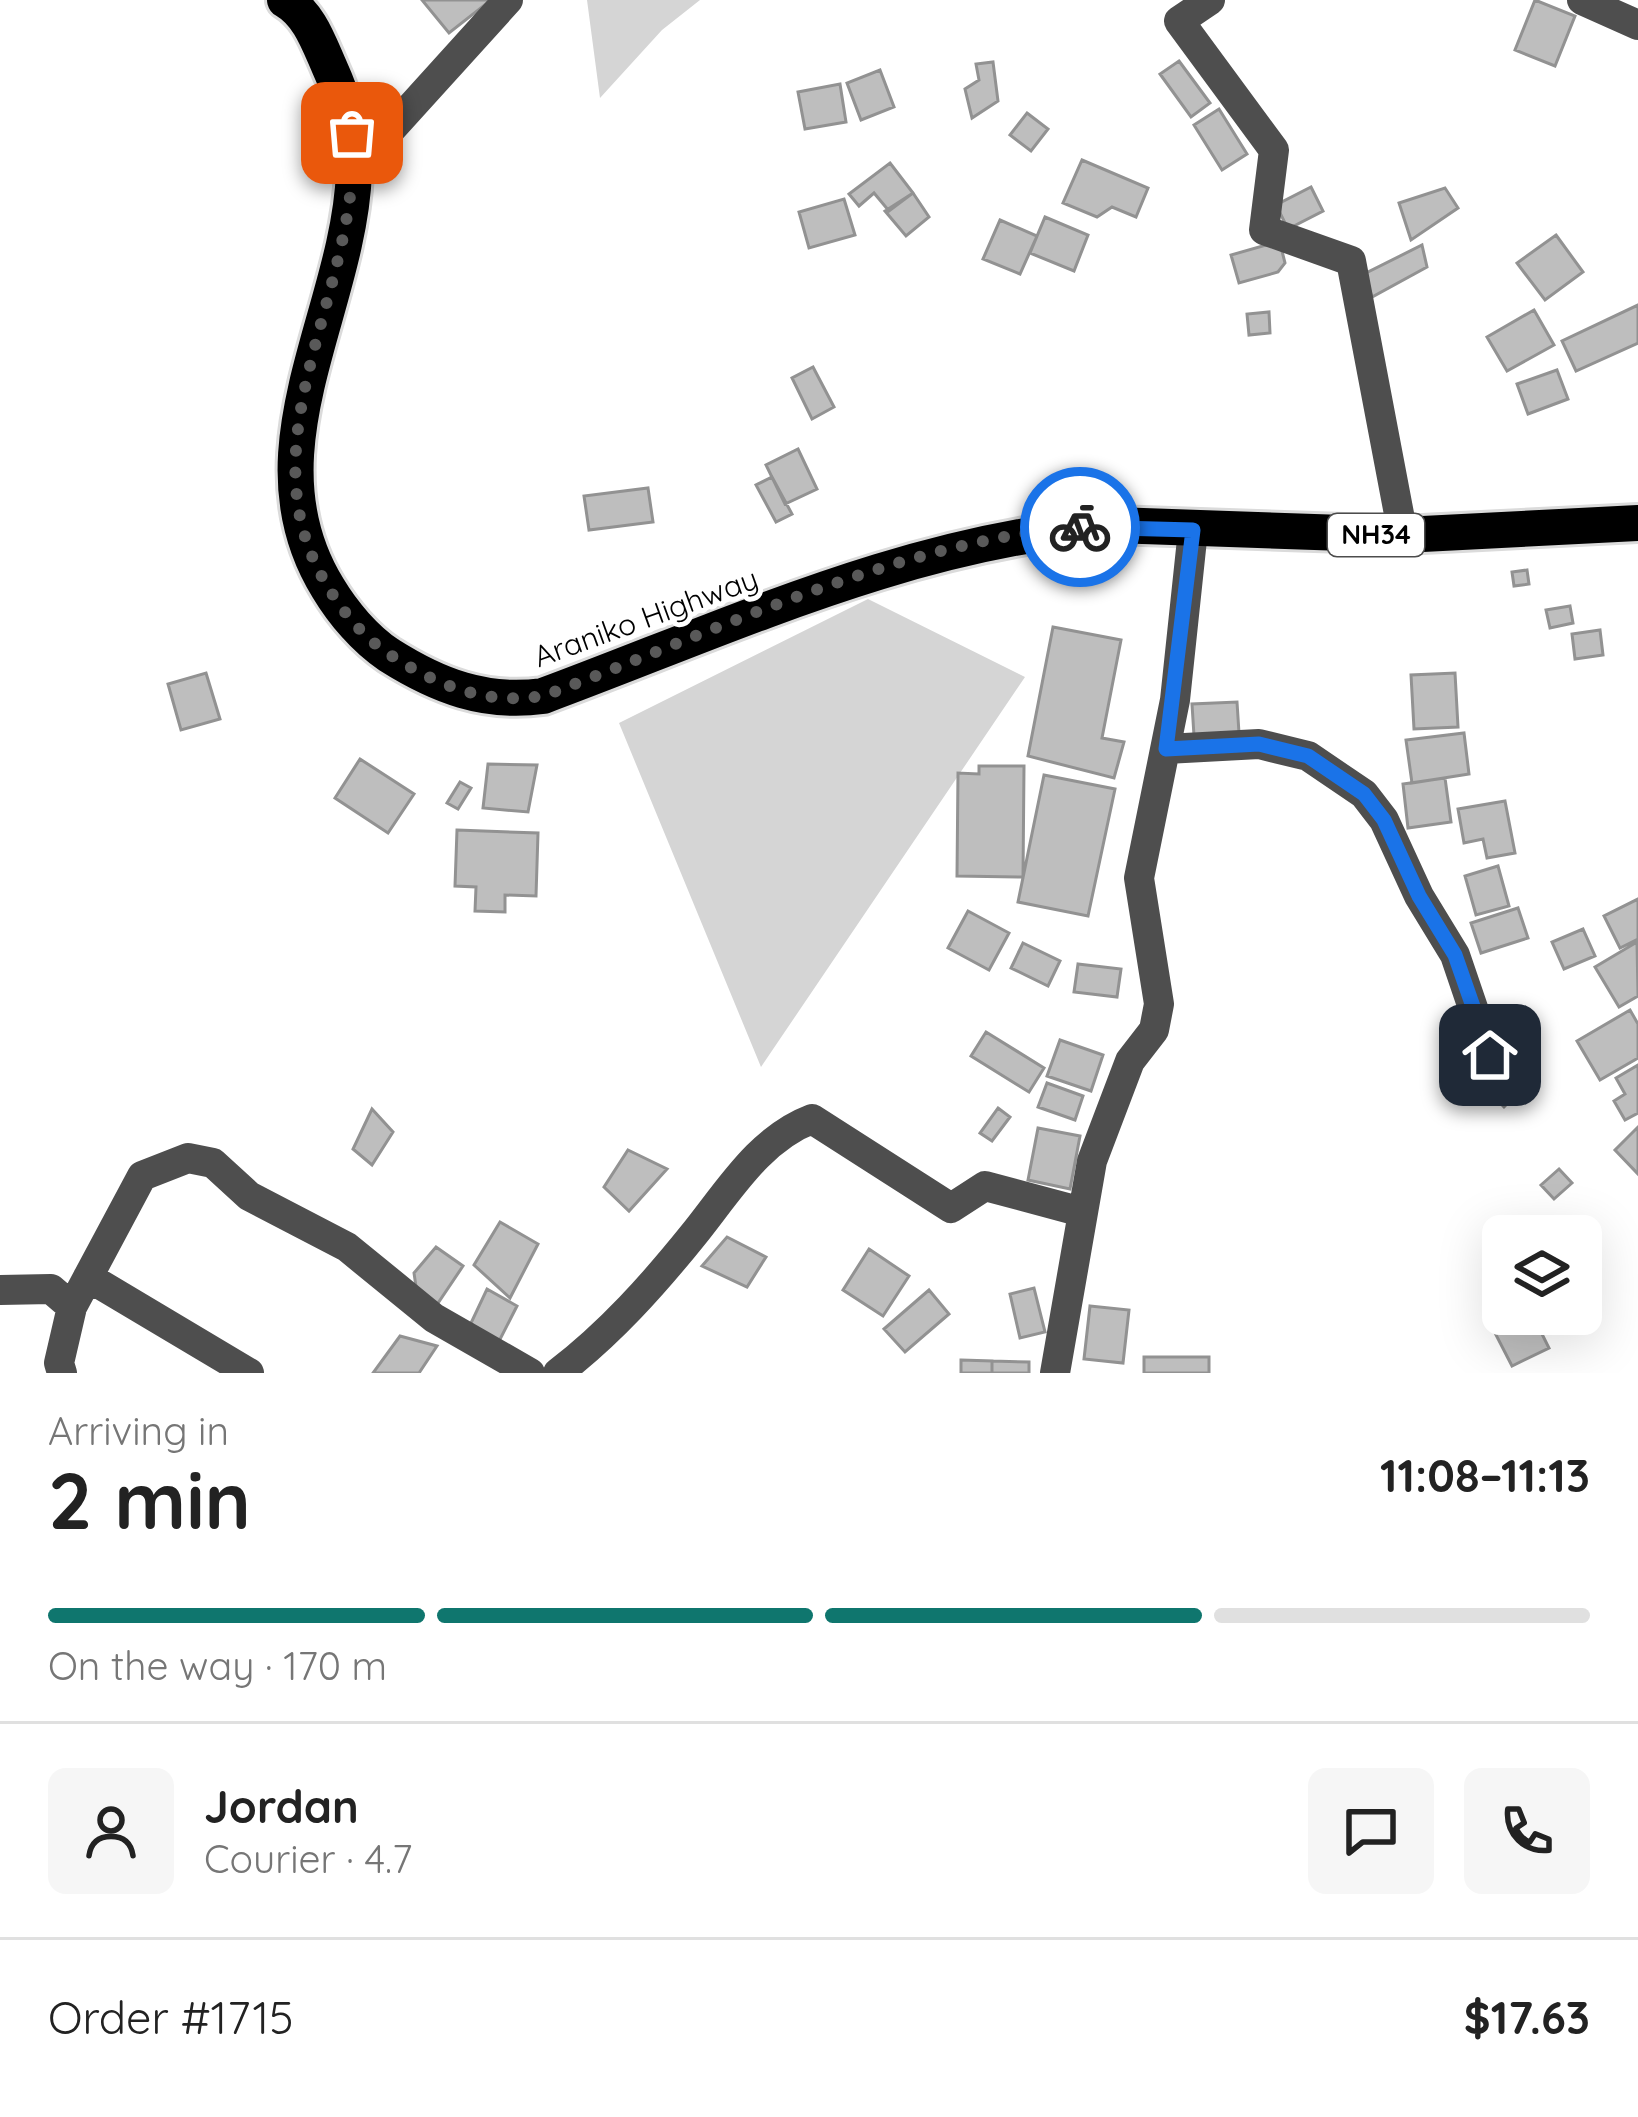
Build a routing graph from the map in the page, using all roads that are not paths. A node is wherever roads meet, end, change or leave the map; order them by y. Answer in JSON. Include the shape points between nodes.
{"nodes":[{"id":1,"x":508,"y":0,"type":"edge"},
{"id":2,"x":1210,"y":0,"type":"edge"},
{"id":3,"x":1582,"y":0,"type":"edge"},
{"id":4,"x":302,"y":3,"type":"edge"},
{"id":5,"x":1638,"y":25,"type":"edge"},
{"id":6,"x":355,"y":169,"type":"junction"},
{"id":7,"x":1638,"y":523,"type":"edge"},
{"id":8,"x":1193,"y":530,"type":"junction"},
{"id":9,"x":1403,"y":535,"type":"junction"},
{"id":10,"x":1166,"y":749,"type":"junction"},
{"id":11,"x":1490,"y":1055,"type":"dead end"},
{"id":12,"x":1082,"y":1212,"type":"junction"},
{"id":13,"x":88,"y":1277,"type":"junction"},
{"id":14,"x":0,"y":1290,"type":"edge"},
{"id":15,"x":73,"y":1307,"type":"junction"},
{"id":16,"x":62,"y":1373,"type":"edge"},
{"id":17,"x":248,"y":1373,"type":"edge"},
{"id":18,"x":530,"y":1373,"type":"edge"},
{"id":19,"x":558,"y":1373,"type":"edge"},
{"id":20,"x":1054,"y":1373,"type":"edge"}],
"edges":[{"from":1,"to":6,"type":"street"},
{"from":2,"to":9,"type":"street","via":[[1179,21],[1274,150],[1264,230],[1352,261]]},
{"from":3,"to":5,"type":"street"},
{"from":4,"to":6,"type":"highway","name":"Araniko Highway","number":"NH34","via":[[339,89]]},
{"from":6,"to":8,"type":"highway","name":"Araniko Highway","number":"NH34","via":[[302,393],[297,511],[313,563],[337,603],[376,646],[427,679],[512,701],[543,696],[881,568],[1067,528]]},
{"from":7,"to":9,"type":"highway","name":"Araniko Highway","number":"NH34"},
{"from":8,"to":9,"type":"highway","name":"Araniko Highway","number":"NH34"},
{"from":8,"to":10,"type":"street"},
{"from":10,"to":11,"type":"street","via":[[1259,744],[1308,756],[1364,794],[1455,955]]},
{"from":10,"to":12,"type":"street","via":[[1139,878],[1159,1004],[1154,1030],[1111,1105]]},
{"from":12,"to":19,"type":"street","via":[[985,1186],[951,1208],[812,1119],[752,1160],[601,1340]]},
{"from":12,"to":20,"type":"street"},
{"from":13,"to":15,"type":"street"},
{"from":13,"to":17,"type":"street"},
{"from":13,"to":18,"type":"street","via":[[142,1176],[188,1158],[213,1163],[249,1196],[347,1247],[434,1318]]},
{"from":14,"to":15,"type":"street","via":[[52,1289]]},
{"from":15,"to":16,"type":"street"}]}
